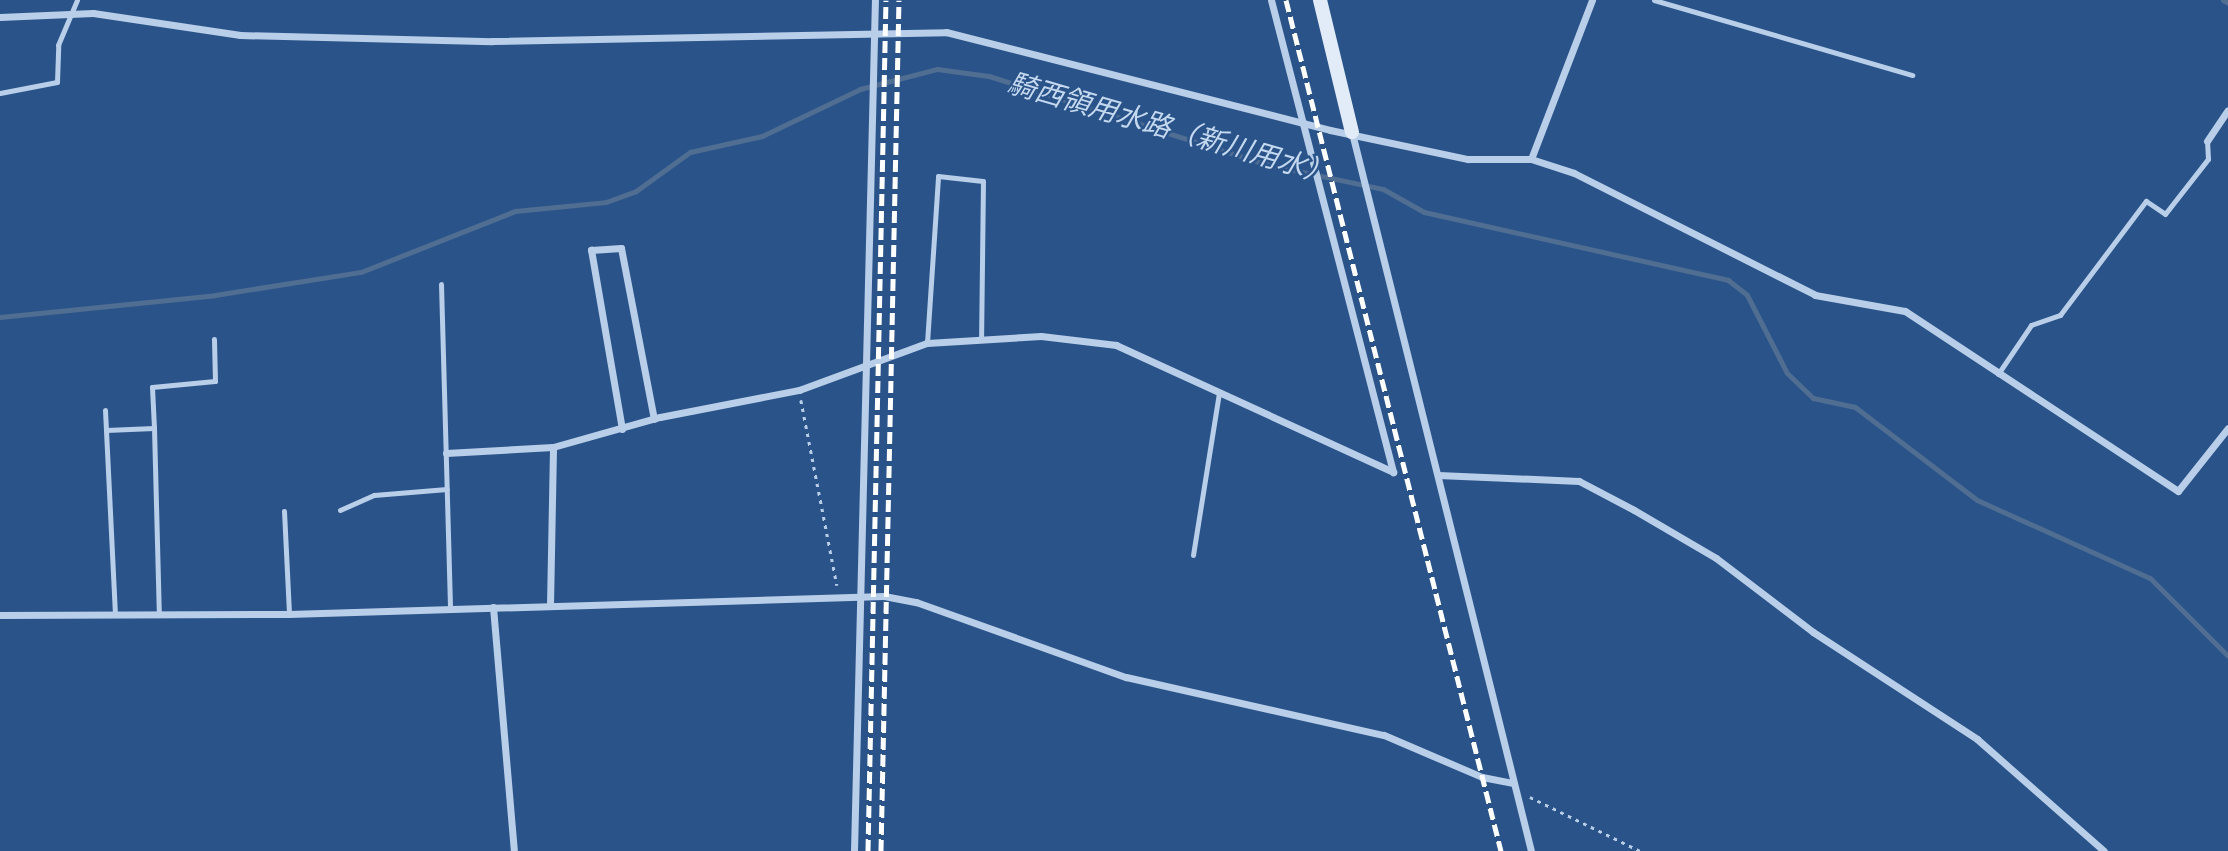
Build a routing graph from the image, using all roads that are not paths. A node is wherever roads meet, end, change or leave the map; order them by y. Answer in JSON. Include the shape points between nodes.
{"nodes":[{"id":1,"x":77,"y":0,"type":"edge"},
{"id":2,"x":875,"y":0,"type":"edge"},
{"id":3,"x":1271,"y":0,"type":"edge"},
{"id":4,"x":1320,"y":0,"type":"edge"},
{"id":5,"x":1592,"y":0,"type":"edge"},
{"id":6,"x":1654,"y":0,"type":"edge"},
{"id":7,"x":72,"y":13,"type":"junction"},
{"id":8,"x":0,"y":17,"type":"edge"},
{"id":9,"x":874,"y":33,"type":"junction"},
{"id":10,"x":1912,"y":75,"type":"dead end"},
{"id":11,"x":0,"y":93,"type":"edge"},
{"id":12,"x":2228,"y":110,"type":"edge"},
{"id":13,"x":1301,"y":122,"type":"junction"},
{"id":14,"x":1352,"y":132,"type":"junction"},
{"id":15,"x":2207,"y":141,"type":"joint"},
{"id":16,"x":1531,"y":159,"type":"junction"},
{"id":17,"x":441,"y":284,"type":"dead end"},
{"id":18,"x":214,"y":340,"type":"dead end"},
{"id":19,"x":981,"y":340,"type":"junction"},
{"id":20,"x":927,"y":343,"type":"junction"},
{"id":21,"x":866,"y":368,"type":"junction"},
{"id":22,"x":1998,"y":375,"type":"junction"},
{"id":23,"x":1219,"y":393,"type":"junction"},
{"id":24,"x":105,"y":410,"type":"dead end"},
{"id":25,"x":654,"y":418,"type":"junction"},
{"id":26,"x":154,"y":428,"type":"junction"},
{"id":27,"x":2228,"y":428,"type":"edge"},
{"id":28,"x":622,"y":429,"type":"junction"},
{"id":29,"x":106,"y":430,"type":"junction"},
{"id":30,"x":553,"y":447,"type":"junction"},
{"id":31,"x":446,"y":453,"type":"junction"},
{"id":32,"x":1438,"y":475,"type":"junction"},
{"id":33,"x":447,"y":489,"type":"junction"},
{"id":34,"x":340,"y":510,"type":"dead end"},
{"id":35,"x":285,"y":511,"type":"dead end"},
{"id":36,"x":1193,"y":555,"type":"dead end"},
{"id":37,"x":860,"y":598,"type":"junction"},
{"id":38,"x":550,"y":605,"type":"junction"},
{"id":39,"x":493,"y":607,"type":"junction"},
{"id":40,"x":450,"y":608,"type":"junction"},
{"id":41,"x":115,"y":614,"type":"junction"},
{"id":42,"x":289,"y":614,"type":"junction"},
{"id":43,"x":0,"y":615,"type":"edge"},
{"id":44,"x":159,"y":615,"type":"junction"},
{"id":45,"x":1513,"y":783,"type":"junction"},
{"id":46,"x":514,"y":851,"type":"edge"},
{"id":47,"x":854,"y":851,"type":"edge"},
{"id":48,"x":1531,"y":851,"type":"edge"},
{"id":49,"x":2104,"y":851,"type":"edge"}],
"edges":[{"from":1,"to":7,"type":"lane"},
{"from":2,"to":9,"type":"street"},
{"from":3,"to":13,"type":"street"},
{"from":4,"to":14,"type":"street"},
{"from":5,"to":16,"type":"street"},
{"from":6,"to":10,"type":"lane"},
{"from":7,"to":8,"type":"street"},
{"from":7,"to":9,"type":"street","via":[[240,35],[492,41]]},
{"from":7,"to":11,"type":"lane","via":[[58,45],[57,82]]},
{"from":9,"to":13,"type":"street","via":[[946,32]]},
{"from":9,"to":21,"type":"street"},
{"from":12,"to":15,"type":"street"},
{"from":13,"to":14,"type":"street"},
{"from":13,"to":23,"type":"street","via":[[1393,472]]},
{"from":14,"to":16,"type":"street","via":[[1468,159]]},
{"from":14,"to":32,"type":"street"},
{"from":15,"to":22,"type":"lane","via":[[2208,159],[2165,214],[2146,201],[2060,315],[2031,325]]},
{"from":16,"to":22,"type":"street","via":[[1574,173],[1815,295],[1905,311]]},
{"from":17,"to":31,"type":"lane"},
{"from":18,"to":26,"type":"lane","via":[[215,381],[152,387]]},
{"from":19,"to":20,"type":"street"},
{"from":19,"to":20,"type":"lane","via":[[983,181],[938,176]]},
{"from":19,"to":23,"type":"street","via":[[1041,336],[1116,345]]},
{"from":20,"to":21,"type":"street"},
{"from":21,"to":25,"type":"street","via":[[799,390]]},
{"from":21,"to":37,"type":"street"},
{"from":22,"to":27,"type":"street","via":[[2178,491]]},
{"from":23,"to":36,"type":"lane"},
{"from":24,"to":29,"type":"lane"},
{"from":25,"to":28,"type":"street"},
{"from":25,"to":28,"type":"street","via":[[621,248],[591,250]]},
{"from":26,"to":29,"type":"lane"},
{"from":26,"to":44,"type":"lane"},
{"from":28,"to":30,"type":"street"},
{"from":29,"to":41,"type":"lane"},
{"from":30,"to":31,"type":"street"},
{"from":30,"to":38,"type":"street"},
{"from":31,"to":33,"type":"lane"},
{"from":32,"to":45,"type":"street"},
{"from":32,"to":49,"type":"street","via":[[1579,481],[1634,510],[1716,558],[1813,632],[1977,738]]},
{"from":33,"to":34,"type":"lane","via":[[374,495]]},
{"from":33,"to":40,"type":"lane"},
{"from":35,"to":42,"type":"lane"},
{"from":37,"to":38,"type":"street"},
{"from":37,"to":45,"type":"street","via":[[916,601],[1126,677],[1330,719]]},
{"from":37,"to":47,"type":"street"},
{"from":38,"to":39,"type":"street"},
{"from":39,"to":40,"type":"street"},
{"from":39,"to":46,"type":"street"},
{"from":40,"to":42,"type":"street"},
{"from":41,"to":43,"type":"street"},
{"from":41,"to":44,"type":"street"},
{"from":42,"to":44,"type":"street"},
{"from":45,"to":48,"type":"street"}]}
